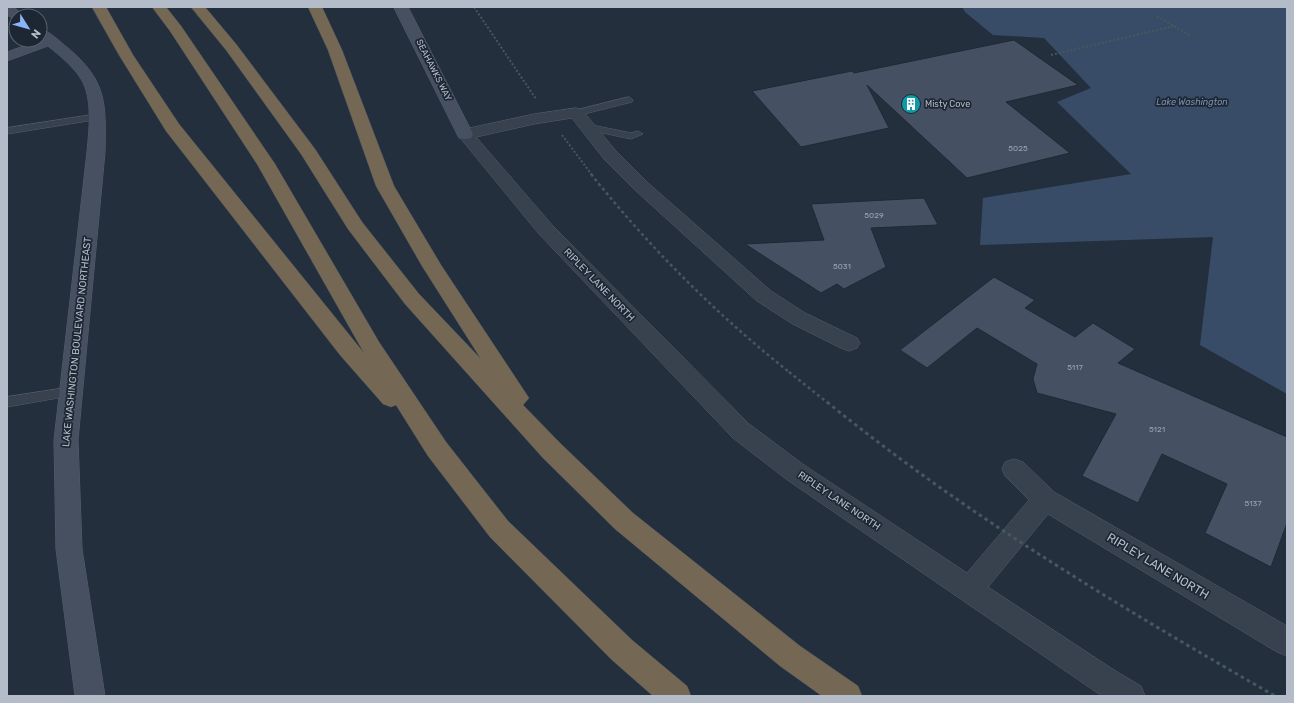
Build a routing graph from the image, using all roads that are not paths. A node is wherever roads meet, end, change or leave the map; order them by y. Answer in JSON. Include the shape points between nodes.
{"nodes":[{"id":1,"x":99,"y":7,"type":"edge"},
{"id":2,"x":159,"y":7,"type":"edge"},
{"id":3,"x":198,"y":7,"type":"edge"},
{"id":4,"x":315,"y":7,"type":"edge"},
{"id":5,"x":401,"y":7,"type":"edge"},
{"id":6,"x":48,"y":40,"type":"edge"},
{"id":7,"x":24,"y":48,"type":"edge"},
{"id":8,"x":7,"y":57,"type":"edge"},
{"id":9,"x":629,"y":100,"type":"dead end"},
{"id":10,"x":97,"y":117,"type":"junction"},
{"id":11,"x":581,"y":120,"type":"junction"},
{"id":12,"x":7,"y":131,"type":"edge"},
{"id":13,"x":465,"y":134,"type":"junction"},
{"id":14,"x":638,"y":134,"type":"dead end"},
{"id":15,"x":848,"y":343,"type":"dead end"},
{"id":16,"x":71,"y":392,"type":"junction"},
{"id":17,"x":7,"y":402,"type":"edge"},
{"id":18,"x":437,"y":449,"type":"junction"},
{"id":19,"x":552,"y":451,"type":"junction"},
{"id":20,"x":1014,"y":469,"type":"dead end"},
{"id":21,"x":1045,"y":499,"type":"junction"},
{"id":22,"x":970,"y":588,"type":"junction"},
{"id":23,"x":1287,"y":642,"type":"edge"},
{"id":24,"x":90,"y":696,"type":"edge"},
{"id":25,"x":676,"y":696,"type":"edge"},
{"id":26,"x":847,"y":696,"type":"edge"},
{"id":27,"x":1130,"y":696,"type":"edge"}],
"edges":[{"from":1,"to":18,"type":"highway","via":[[172,127],[348,350]]},
{"from":2,"to":18,"type":"highway","via":[[266,164],[371,347]]},
{"from":3,"to":19,"type":"highway","via":[[231,47],[309,153],[354,225],[412,299]]},
{"from":4,"to":19,"type":"highway","via":[[335,50],[385,186],[432,266]]},
{"from":5,"to":13,"type":"main road","name":"SEAHAWKS WAY"},
{"from":6,"to":10,"type":"main road","name":"LAKE WASHINGTON BOULEVARD NORTHEAST","via":[[79,66],[90,81]]},
{"from":7,"to":8,"type":"main road"},
{"from":9,"to":11,"type":"lane"},
{"from":10,"to":12,"type":"lane"},
{"from":10,"to":16,"type":"main road","name":"LAKE WASHINGTON BOULEVARD NORTHEAST","via":[[96,152]]},
{"from":11,"to":13,"type":"street","via":[[534,119]]},
{"from":11,"to":14,"type":"lane","via":[[631,136]]},
{"from":11,"to":15,"type":"street","via":[[610,155],[675,218],[764,296],[798,318]]},
{"from":13,"to":22,"type":"street","name":"RIPLEY LANE NORTH","via":[[546,230],[742,431],[795,472]]},
{"from":16,"to":17,"type":"lane"},
{"from":16,"to":24,"type":"main road","name":"LAKE WASHINGTON BOULEVARD NORTHEAST","via":[[66,440],[69,549]]},
{"from":18,"to":25,"type":"highway","via":[[499,528],[622,650]]},
{"from":19,"to":26,"type":"highway","via":[[624,521],[790,656]]},
{"from":20,"to":21,"type":"street","name":"RIPLEY LANE NORTH"},
{"from":21,"to":22,"type":"street"},
{"from":21,"to":23,"type":"street","name":"RIPLEY LANE NORTH"},
{"from":22,"to":27,"type":"street","name":"RIPLEY LANE NORTH"}]}
